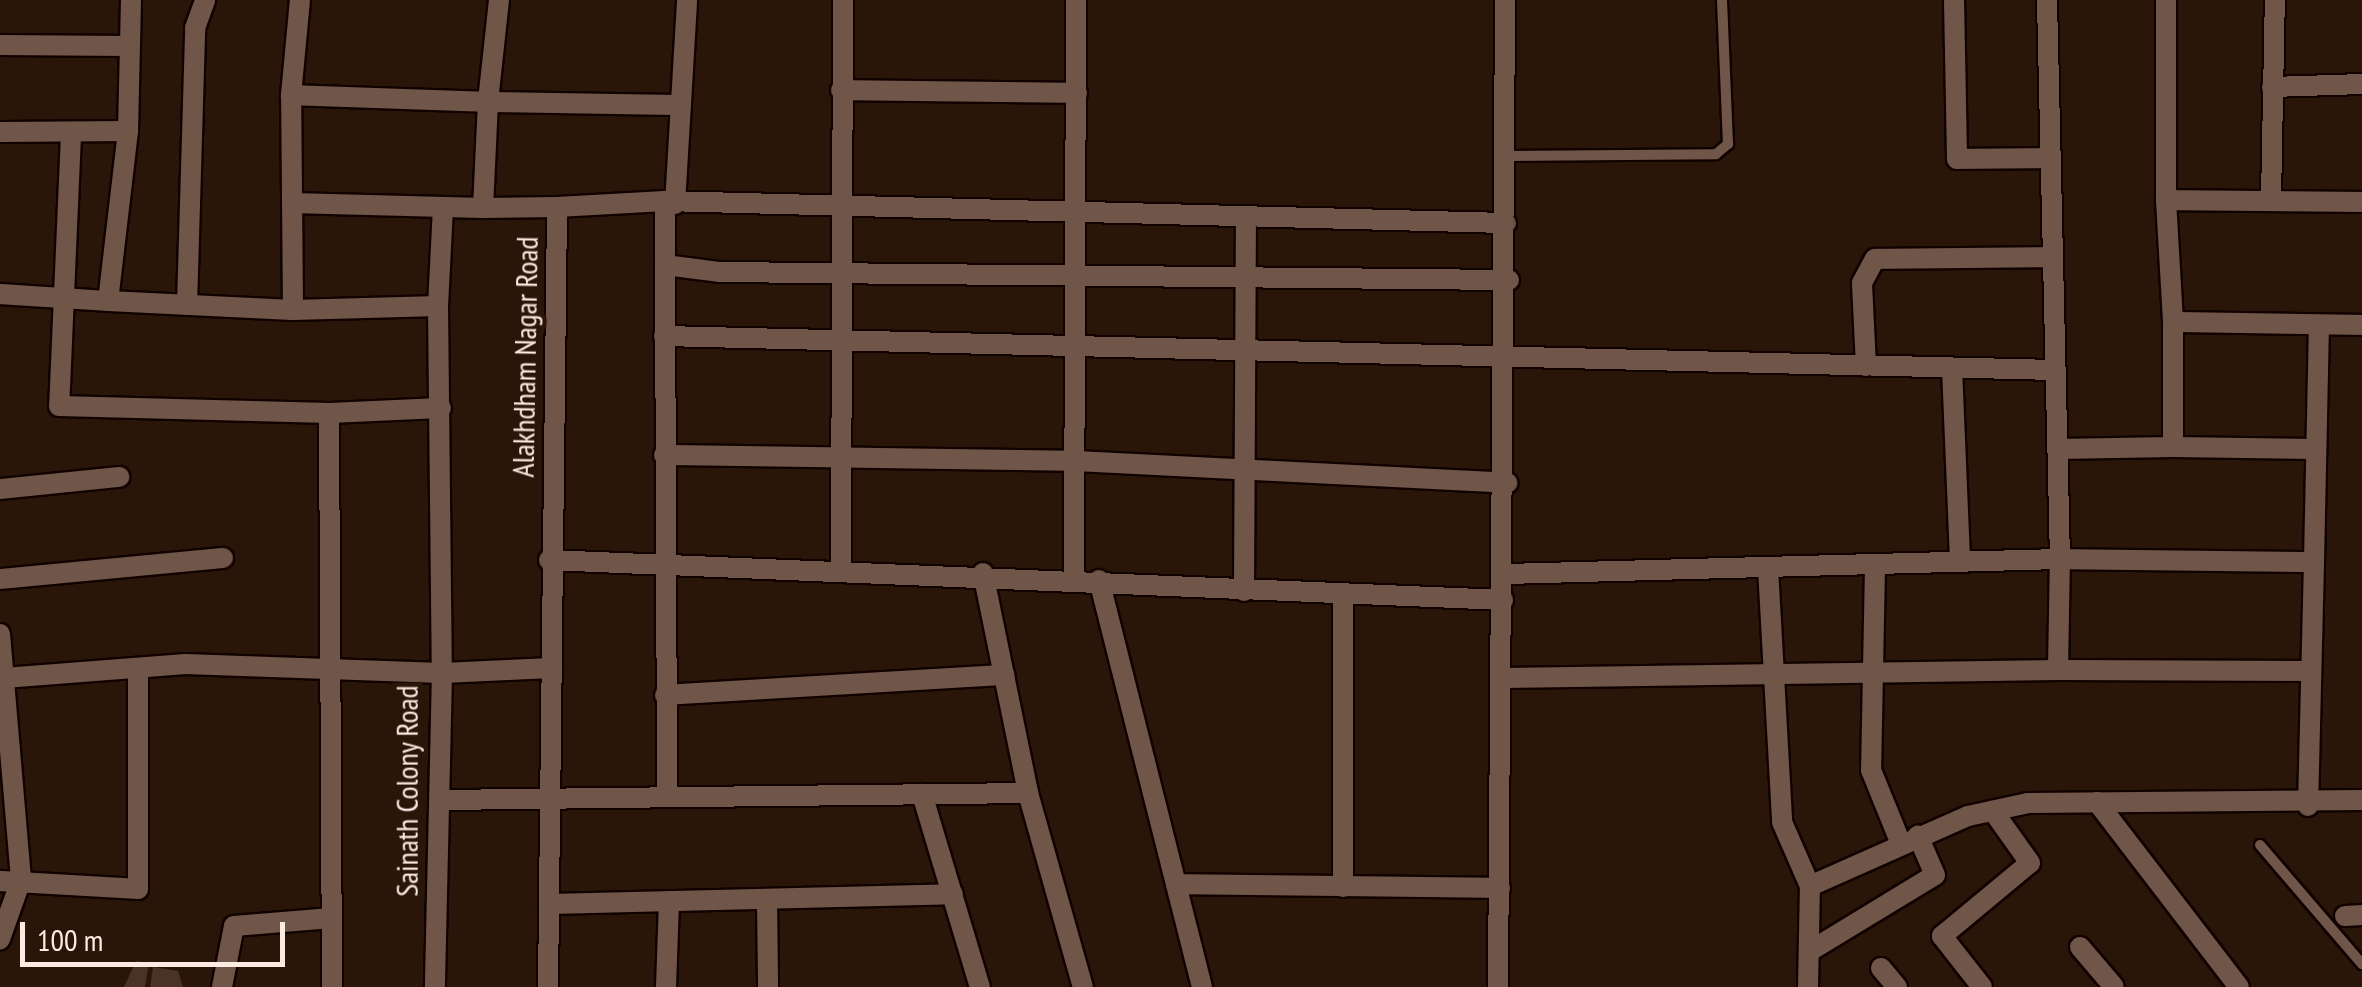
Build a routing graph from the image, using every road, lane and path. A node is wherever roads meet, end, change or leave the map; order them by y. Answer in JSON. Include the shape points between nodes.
{"nodes":[{"id":1,"x":131,"y":0,"type":"edge"},
{"id":2,"x":205,"y":0,"type":"edge"},
{"id":3,"x":300,"y":0,"type":"edge"},
{"id":4,"x":499,"y":0,"type":"edge"},
{"id":5,"x":687,"y":0,"type":"edge"},
{"id":6,"x":843,"y":0,"type":"edge"},
{"id":7,"x":1076,"y":0,"type":"edge"},
{"id":8,"x":1506,"y":0,"type":"edge"},
{"id":9,"x":1722,"y":0,"type":"edge"},
{"id":10,"x":1954,"y":0,"type":"edge"},
{"id":11,"x":2048,"y":0,"type":"edge"},
{"id":12,"x":2166,"y":0,"type":"edge"},
{"id":13,"x":2274,"y":0,"type":"edge"},
{"id":14,"x":0,"y":45,"type":"edge"},
{"id":15,"x":127,"y":46,"type":"junction"},
{"id":16,"x":2362,"y":84,"type":"edge"},
{"id":17,"x":2272,"y":87,"type":"junction"},
{"id":18,"x":841,"y":90,"type":"junction"},
{"id":19,"x":1077,"y":93,"type":"junction"},
{"id":20,"x":291,"y":95,"type":"junction"},
{"id":21,"x":488,"y":102,"type":"junction"},
{"id":22,"x":681,"y":105,"type":"junction"},
{"id":23,"x":128,"y":131,"type":"junction"},
{"id":24,"x":0,"y":132,"type":"edge"},
{"id":25,"x":72,"y":135,"type":"junction"},
{"id":26,"x":1506,"y":156,"type":"junction"},
{"id":27,"x":2051,"y":158,"type":"junction"},
{"id":28,"x":2166,"y":200,"type":"junction"},
{"id":29,"x":2271,"y":200,"type":"junction"},
{"id":30,"x":670,"y":202,"type":"junction"},
{"id":31,"x":2362,"y":202,"type":"edge"},
{"id":32,"x":292,"y":204,"type":"junction"},
{"id":33,"x":839,"y":204,"type":"junction"},
{"id":34,"x":443,"y":207,"type":"junction"},
{"id":35,"x":557,"y":207,"type":"junction"},
{"id":36,"x":484,"y":208,"type":"junction"},
{"id":37,"x":1078,"y":208,"type":"junction"},
{"id":38,"x":1246,"y":221,"type":"junction"},
{"id":39,"x":1506,"y":223,"type":"junction"},
{"id":40,"x":2053,"y":257,"type":"junction"},
{"id":41,"x":665,"y":265,"type":"junction"},
{"id":42,"x":1078,"y":271,"type":"junction"},
{"id":43,"x":838,"y":272,"type":"junction"},
{"id":44,"x":1246,"y":273,"type":"junction"},
{"id":45,"x":1510,"y":280,"type":"junction"},
{"id":46,"x":0,"y":294,"type":"edge"},
{"id":47,"x":64,"y":298,"type":"junction"},
{"id":48,"x":108,"y":300,"type":"junction"},
{"id":49,"x":187,"y":305,"type":"junction"},
{"id":50,"x":438,"y":306,"type":"junction"},
{"id":51,"x":293,"y":310,"type":"junction"},
{"id":52,"x":2173,"y":322,"type":"junction"},
{"id":53,"x":2362,"y":324,"type":"edge"},
{"id":54,"x":2320,"y":326,"type":"junction"},
{"id":55,"x":841,"y":335,"type":"junction"},
{"id":56,"x":664,"y":336,"type":"junction"},
{"id":57,"x":1079,"y":344,"type":"junction"},
{"id":58,"x":1243,"y":349,"type":"junction"},
{"id":59,"x":1510,"y":360,"type":"junction"},
{"id":60,"x":1866,"y":366,"type":"junction"},
{"id":61,"x":1952,"y":368,"type":"junction"},
{"id":62,"x":2055,"y":370,"type":"junction"},
{"id":63,"x":442,"y":408,"type":"junction"},
{"id":64,"x":329,"y":413,"type":"junction"},
{"id":65,"x":2173,"y":447,"type":"junction"},
{"id":66,"x":2057,"y":449,"type":"junction"},
{"id":67,"x":2315,"y":449,"type":"junction"},
{"id":68,"x":664,"y":455,"type":"junction"},
{"id":69,"x":839,"y":459,"type":"junction"},
{"id":70,"x":1076,"y":461,"type":"junction"},
{"id":71,"x":1240,"y":470,"type":"junction"},
{"id":72,"x":119,"y":477,"type":"dead end"},
{"id":73,"x":1507,"y":484,"type":"junction"},
{"id":74,"x":0,"y":489,"type":"edge"},
{"id":75,"x":223,"y":558,"type":"dead end"},
{"id":76,"x":2060,"y":559,"type":"junction"},
{"id":77,"x":549,"y":560,"type":"junction"},
{"id":78,"x":663,"y":560,"type":"junction"},
{"id":79,"x":1960,"y":561,"type":"junction"},
{"id":80,"x":2314,"y":562,"type":"junction"},
{"id":81,"x":1875,"y":566,"type":"junction"},
{"id":82,"x":840,"y":568,"type":"junction"},
{"id":83,"x":1768,"y":568,"type":"junction"},
{"id":84,"x":983,"y":573,"type":"junction"},
{"id":85,"x":1506,"y":574,"type":"junction"},
{"id":86,"x":1074,"y":578,"type":"junction"},
{"id":87,"x":0,"y":579,"type":"edge"},
{"id":88,"x":1099,"y":580,"type":"junction"},
{"id":89,"x":1244,"y":591,"type":"junction"},
{"id":90,"x":1343,"y":594,"type":"junction"},
{"id":91,"x":1504,"y":600,"type":"junction"},
{"id":92,"x":0,"y":634,"type":"edge"},
{"id":93,"x":0,"y":652,"type":"edge"},
{"id":94,"x":1875,"y":666,"type":"junction"},
{"id":95,"x":138,"y":668,"type":"junction"},
{"id":96,"x":552,"y":668,"type":"junction"},
{"id":97,"x":1771,"y":668,"type":"junction"},
{"id":98,"x":332,"y":670,"type":"junction"},
{"id":99,"x":2058,"y":670,"type":"junction"},
{"id":100,"x":2311,"y":671,"type":"junction"},
{"id":101,"x":442,"y":674,"type":"junction"},
{"id":102,"x":1004,"y":675,"type":"junction"},
{"id":103,"x":4,"y":678,"type":"junction"},
{"id":104,"x":1504,"y":678,"type":"junction"},
{"id":105,"x":665,"y":695,"type":"junction"},
{"id":106,"x":6,"y":756,"type":"edge"},
{"id":107,"x":1028,"y":793,"type":"junction"},
{"id":108,"x":922,"y":794,"type":"junction"},
{"id":109,"x":666,"y":796,"type":"junction"},
{"id":110,"x":551,"y":798,"type":"junction"},
{"id":111,"x":440,"y":800,"type":"junction"},
{"id":112,"x":2362,"y":800,"type":"edge"},
{"id":113,"x":2097,"y":802,"type":"junction"},
{"id":114,"x":2308,"y":806,"type":"junction"},
{"id":115,"x":1993,"y":811,"type":"junction"},
{"id":116,"x":1909,"y":840,"type":"junction"},
{"id":117,"x":2260,"y":846,"type":"dead end"},
{"id":118,"x":10,"y":880,"type":"edge"},
{"id":119,"x":1176,"y":884,"type":"junction"},
{"id":120,"x":1810,"y":886,"type":"junction"},
{"id":121,"x":1343,"y":888,"type":"junction"},
{"id":122,"x":1500,"y":888,"type":"junction"},
{"id":123,"x":953,"y":894,"type":"junction"},
{"id":124,"x":767,"y":899,"type":"junction"},
{"id":125,"x":669,"y":902,"type":"junction"},
{"id":126,"x":550,"y":904,"type":"junction"},
{"id":127,"x":332,"y":918,"type":"junction"},
{"id":128,"x":0,"y":939,"type":"edge"},
{"id":129,"x":2080,"y":946,"type":"dead end"},
{"id":130,"x":1810,"y":951,"type":"junction"},
{"id":131,"x":2362,"y":964,"type":"edge"},
{"id":132,"x":1881,"y":968,"type":"dead end"},
{"id":133,"x":222,"y":987,"type":"edge"},
{"id":134,"x":332,"y":987,"type":"edge"},
{"id":135,"x":436,"y":987,"type":"edge"},
{"id":136,"x":548,"y":987,"type":"edge"},
{"id":137,"x":666,"y":987,"type":"edge"},
{"id":138,"x":768,"y":987,"type":"edge"},
{"id":139,"x":980,"y":987,"type":"edge"},
{"id":140,"x":1083,"y":987,"type":"edge"},
{"id":141,"x":1202,"y":987,"type":"edge"},
{"id":142,"x":1498,"y":987,"type":"edge"},
{"id":143,"x":1808,"y":987,"type":"edge"},
{"id":144,"x":1897,"y":987,"type":"edge"},
{"id":145,"x":1982,"y":987,"type":"edge"},
{"id":146,"x":2114,"y":987,"type":"edge"},
{"id":147,"x":2239,"y":987,"type":"edge"}],
"edges":[{"from":1,"to":15,"type":"street"},
{"from":2,"to":49,"type":"street","via":[[195,28]]},
{"from":3,"to":20,"type":"street"},
{"from":4,"to":21,"type":"street","name":"Alakhdham Nagar Road"},
{"from":5,"to":22,"type":"street"},
{"from":6,"to":18,"type":"street"},
{"from":7,"to":19,"type":"street"},
{"from":8,"to":26,"type":"street"},
{"from":9,"to":26,"type":"lane","via":[[1728,144],[1716,154]]},
{"from":10,"to":27,"type":"street","via":[[1957,159]]},
{"from":11,"to":27,"type":"street"},
{"from":12,"to":28,"type":"street"},
{"from":13,"to":17,"type":"street"},
{"from":14,"to":15,"type":"street"},
{"from":15,"to":23,"type":"street"},
{"from":16,"to":17,"type":"street"},
{"from":17,"to":29,"type":"street"},
{"from":18,"to":19,"type":"street"},
{"from":18,"to":33,"type":"street"},
{"from":19,"to":37,"type":"street"},
{"from":20,"to":21,"type":"street"},
{"from":20,"to":32,"type":"street"},
{"from":21,"to":22,"type":"street"},
{"from":21,"to":36,"type":"street","name":"Alakhdham Nagar Road"},
{"from":22,"to":30,"type":"street"},
{"from":23,"to":25,"type":"street"},
{"from":23,"to":48,"type":"street"},
{"from":24,"to":25,"type":"street"},
{"from":25,"to":47,"type":"street"},
{"from":26,"to":39,"type":"street"},
{"from":27,"to":40,"type":"street"},
{"from":28,"to":29,"type":"street"},
{"from":28,"to":52,"type":"street"},
{"from":29,"to":31,"type":"street"},
{"from":30,"to":33,"type":"street"},
{"from":30,"to":35,"type":"street"},
{"from":30,"to":41,"type":"street"},
{"from":32,"to":34,"type":"street"},
{"from":32,"to":51,"type":"street"},
{"from":33,"to":37,"type":"street"},
{"from":33,"to":43,"type":"street"},
{"from":34,"to":36,"type":"street"},
{"from":34,"to":50,"type":"street"},
{"from":35,"to":36,"type":"street","name":"Alakhdham Nagar Road"},
{"from":35,"to":77,"type":"street","name":"Alakhdham Nagar Road"},
{"from":37,"to":38,"type":"street"},
{"from":37,"to":42,"type":"street"},
{"from":38,"to":39,"type":"street"},
{"from":38,"to":44,"type":"street"},
{"from":39,"to":45,"type":"street"},
{"from":40,"to":60,"type":"street","via":[[1876,260],[1862,283]]},
{"from":40,"to":62,"type":"street"},
{"from":41,"to":43,"type":"street"},
{"from":41,"to":56,"type":"street"},
{"from":42,"to":43,"type":"street"},
{"from":42,"to":44,"type":"street"},
{"from":42,"to":57,"type":"street"},
{"from":43,"to":55,"type":"street"},
{"from":44,"to":45,"type":"street"},
{"from":44,"to":58,"type":"street"},
{"from":45,"to":59,"type":"street"},
{"from":46,"to":47,"type":"street"},
{"from":47,"to":48,"type":"street"},
{"from":47,"to":64,"type":"street","via":[[59,406]]},
{"from":48,"to":49,"type":"street"},
{"from":49,"to":51,"type":"street"},
{"from":50,"to":51,"type":"street"},
{"from":50,"to":63,"type":"street"},
{"from":52,"to":54,"type":"street"},
{"from":52,"to":65,"type":"street"},
{"from":53,"to":54,"type":"street"},
{"from":54,"to":67,"type":"street"},
{"from":55,"to":56,"type":"street"},
{"from":55,"to":57,"type":"street"},
{"from":55,"to":69,"type":"street"},
{"from":56,"to":68,"type":"street"},
{"from":57,"to":58,"type":"street"},
{"from":57,"to":70,"type":"street"},
{"from":58,"to":59,"type":"street"},
{"from":58,"to":71,"type":"street"},
{"from":59,"to":60,"type":"street"},
{"from":59,"to":73,"type":"street"},
{"from":60,"to":61,"type":"street"},
{"from":61,"to":62,"type":"street"},
{"from":61,"to":79,"type":"street"},
{"from":62,"to":66,"type":"street"},
{"from":63,"to":64,"type":"street"},
{"from":63,"to":101,"type":"street"},
{"from":64,"to":98,"type":"street"},
{"from":65,"to":66,"type":"street"},
{"from":65,"to":67,"type":"street"},
{"from":66,"to":76,"type":"street"},
{"from":67,"to":80,"type":"street"},
{"from":68,"to":69,"type":"street"},
{"from":68,"to":78,"type":"street"},
{"from":69,"to":70,"type":"street"},
{"from":69,"to":82,"type":"street"},
{"from":70,"to":71,"type":"street"},
{"from":70,"to":86,"type":"street"},
{"from":71,"to":73,"type":"street"},
{"from":71,"to":89,"type":"street"},
{"from":72,"to":74,"type":"street"},
{"from":73,"to":85,"type":"street"},
{"from":75,"to":87,"type":"street"},
{"from":76,"to":79,"type":"street"},
{"from":76,"to":80,"type":"street"},
{"from":76,"to":99,"type":"street"},
{"from":77,"to":78,"type":"street"},
{"from":77,"to":96,"type":"street","name":"Alakhdham Nagar Road"},
{"from":78,"to":82,"type":"street"},
{"from":78,"to":105,"type":"street"},
{"from":79,"to":81,"type":"street"},
{"from":80,"to":100,"type":"street"},
{"from":81,"to":83,"type":"street"},
{"from":81,"to":94,"type":"street"},
{"from":82,"to":84,"type":"street"},
{"from":83,"to":85,"type":"street"},
{"from":83,"to":97,"type":"street"},
{"from":84,"to":86,"type":"street"},
{"from":84,"to":102,"type":"street"},
{"from":85,"to":91,"type":"street"},
{"from":86,"to":88,"type":"street"},
{"from":88,"to":89,"type":"street"},
{"from":88,"to":119,"type":"street"},
{"from":89,"to":90,"type":"street"},
{"from":90,"to":91,"type":"street"},
{"from":90,"to":121,"type":"street"},
{"from":91,"to":104,"type":"street"},
{"from":92,"to":93,"type":"street"},
{"from":93,"to":103,"type":"street"},
{"from":94,"to":97,"type":"street"},
{"from":94,"to":99,"type":"street"},
{"from":94,"to":116,"type":"street","via":[[1872,770]]},
{"from":95,"to":98,"type":"street","name":"Sainath Colony Road"},
{"from":95,"to":103,"type":"street","name":"Sainath Colony Road"},
{"from":95,"to":118,"type":"street","via":[[138,889]]},
{"from":96,"to":101,"type":"street"},
{"from":96,"to":110,"type":"street","name":"Alakhdham Nagar Road"},
{"from":97,"to":104,"type":"street"},
{"from":97,"to":120,"type":"street","via":[[1782,822]]},
{"from":98,"to":101,"type":"street","name":"Sainath Colony Road"},
{"from":98,"to":127,"type":"street"},
{"from":99,"to":100,"type":"street"},
{"from":100,"to":114,"type":"street"},
{"from":101,"to":111,"type":"street","name":"Sainath Colony Road"},
{"from":102,"to":105,"type":"street"},
{"from":102,"to":107,"type":"street"},
{"from":103,"to":106,"type":"street"},
{"from":104,"to":122,"type":"street"},
{"from":105,"to":109,"type":"street"},
{"from":106,"to":118,"type":"street"},
{"from":107,"to":108,"type":"street"},
{"from":107,"to":140,"type":"street"},
{"from":108,"to":109,"type":"street"},
{"from":108,"to":123,"type":"street"},
{"from":109,"to":110,"type":"street"},
{"from":110,"to":111,"type":"street"},
{"from":110,"to":126,"type":"street","name":"Alakhdham Nagar Road"},
{"from":111,"to":135,"type":"street","name":"Sainath Colony Road"},
{"from":112,"to":114,"type":"street"},
{"from":113,"to":114,"type":"street"},
{"from":113,"to":115,"type":"street"},
{"from":113,"to":147,"type":"street"},
{"from":115,"to":116,"type":"street"},
{"from":115,"to":145,"type":"street","via":[[2030,863],[1942,936]]},
{"from":116,"to":120,"type":"street"},
{"from":116,"to":130,"type":"street","via":[[1935,875]]},
{"from":117,"to":131,"type":"lane"},
{"from":118,"to":128,"type":"street"},
{"from":119,"to":121,"type":"street"},
{"from":119,"to":141,"type":"street"},
{"from":120,"to":130,"type":"street"},
{"from":121,"to":122,"type":"street"},
{"from":122,"to":142,"type":"street"},
{"from":123,"to":124,"type":"street"},
{"from":123,"to":139,"type":"street"},
{"from":124,"to":125,"type":"street"},
{"from":124,"to":138,"type":"street"},
{"from":125,"to":126,"type":"street"},
{"from":125,"to":137,"type":"street"},
{"from":126,"to":136,"type":"street","name":"Alakhdham Nagar Road"},
{"from":127,"to":133,"type":"street","via":[[234,926]]},
{"from":127,"to":134,"type":"street"},
{"from":129,"to":146,"type":"street"},
{"from":130,"to":143,"type":"street"},
{"from":132,"to":144,"type":"street"}]}
